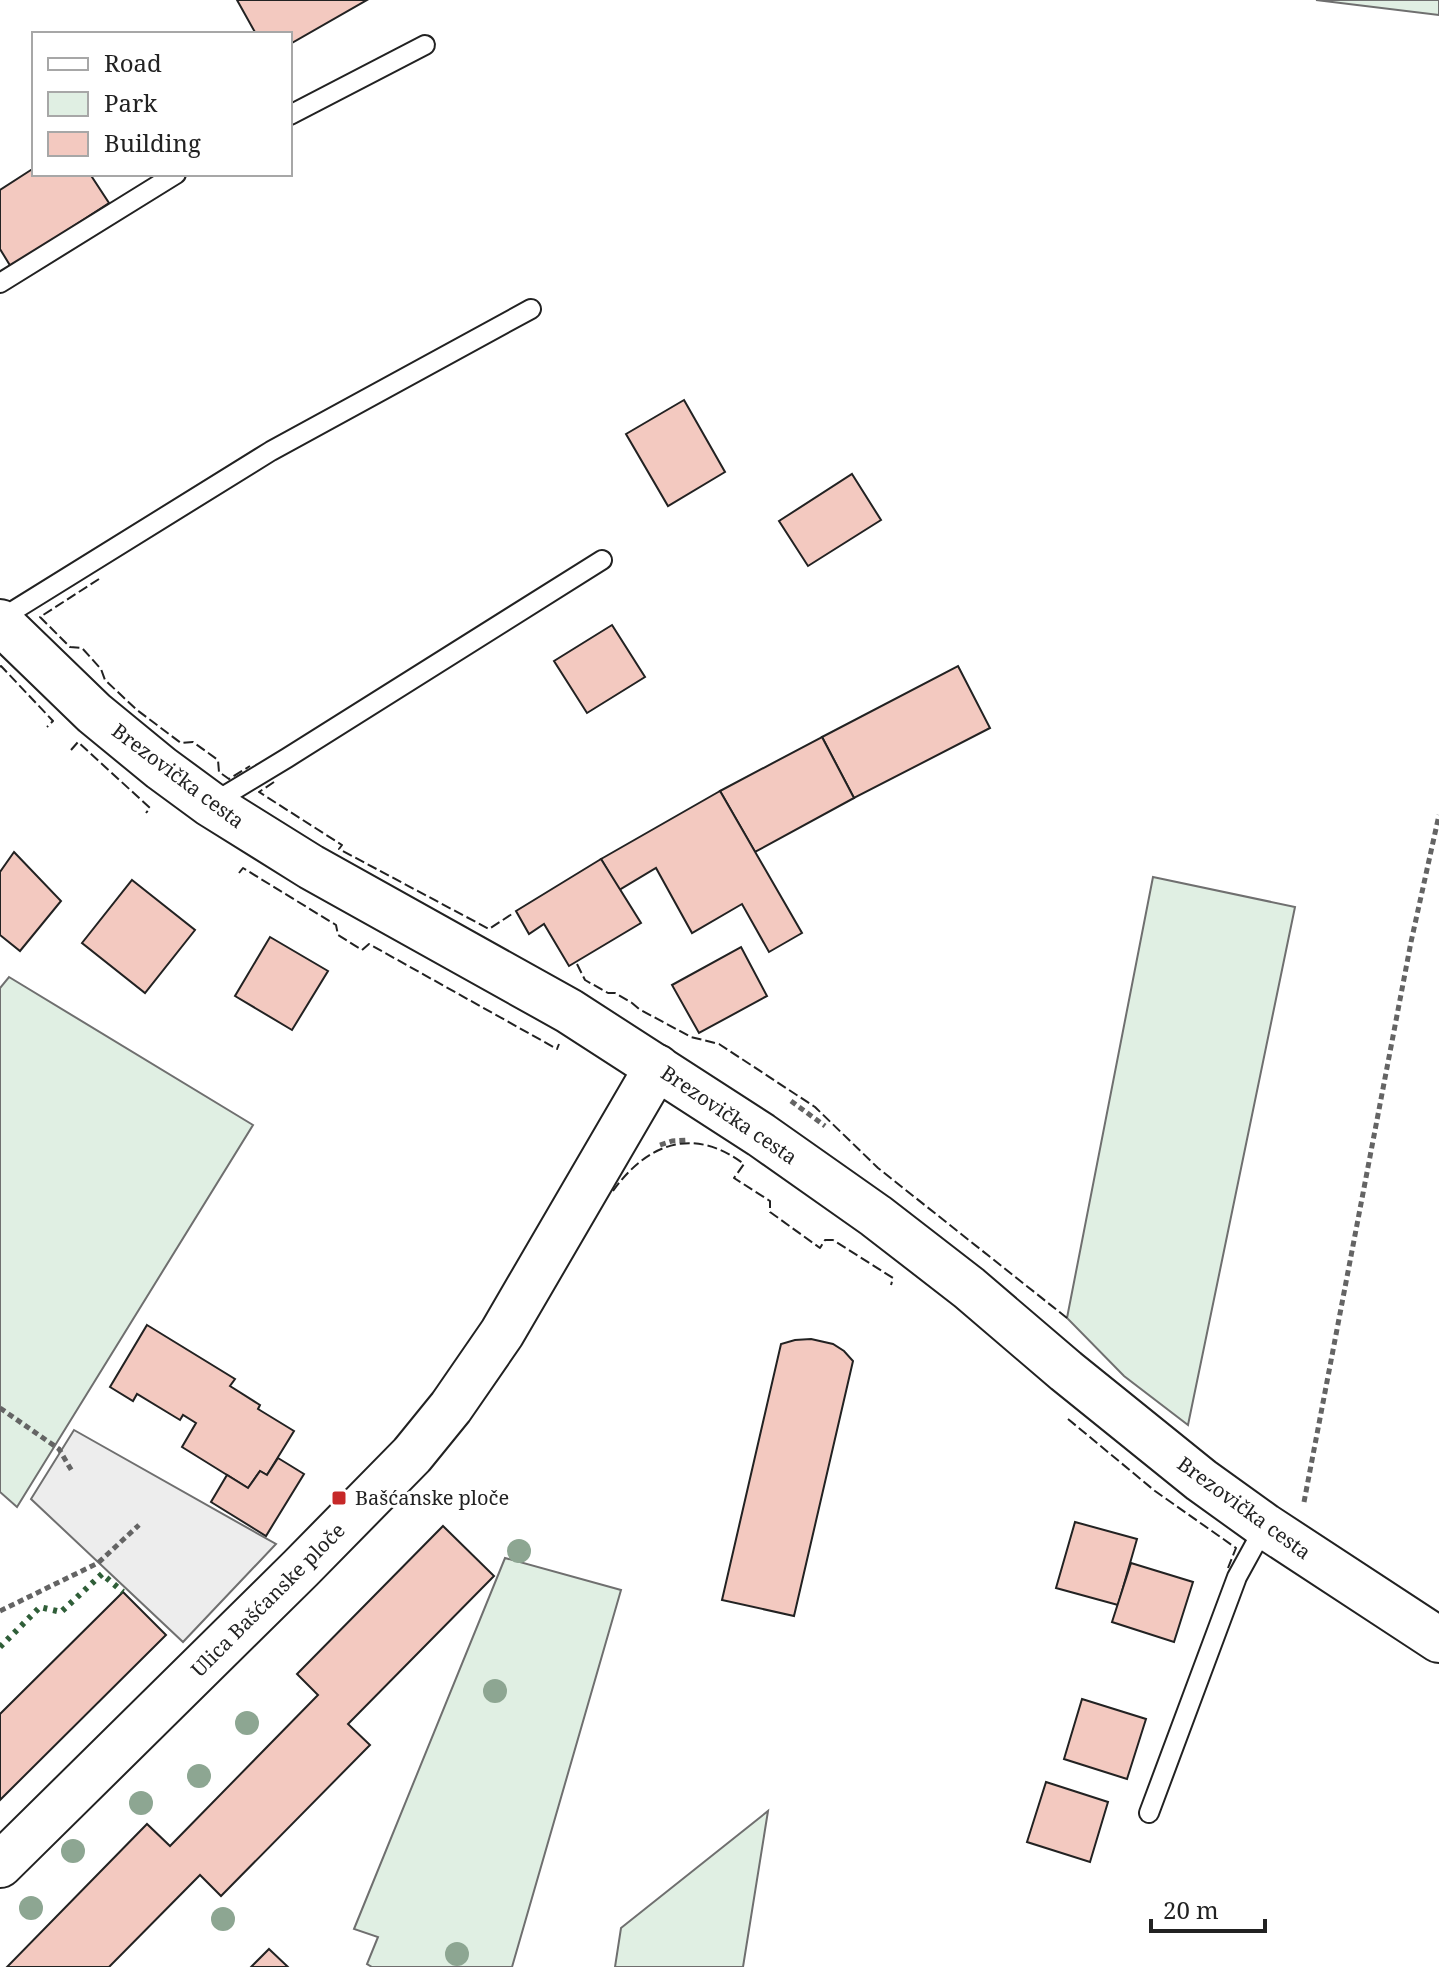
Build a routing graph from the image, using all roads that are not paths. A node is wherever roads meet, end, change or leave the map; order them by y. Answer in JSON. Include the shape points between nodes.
{"nodes":[{"id":1,"x":425,"y":45,"type":"dead end"},
{"id":2,"x":292,"y":114,"type":"edge"},
{"id":3,"x":173,"y":176,"type":"edge"},
{"id":4,"x":0,"y":283,"type":"edge"},
{"id":5,"x":531,"y":309,"type":"dead end"},
{"id":6,"x":602,"y":560,"type":"dead end"},
{"id":7,"x":0,"y":621,"type":"edge"},
{"id":8,"x":210,"y":804,"type":"junction"},
{"id":9,"x":657,"y":1067,"type":"junction"},
{"id":10,"x":1280,"y":1536,"type":"junction"},
{"id":11,"x":1439,"y":1640,"type":"edge"},
{"id":12,"x":1149,"y":1813,"type":"dead end"},
{"id":13,"x":0,"y":1865,"type":"edge"}],
"edges":[{"from":1,"to":2,"type":"lane"},
{"from":3,"to":4,"type":"lane"},
{"from":5,"to":7,"type":"lane","via":[[271,451]]},
{"from":6,"to":8,"type":"lane"},
{"from":7,"to":8,"type":"main road","name":"Brezovička cesta","via":[[94,713]]},
{"from":8,"to":9,"type":"main road","name":"Brezovička cesta"},
{"from":9,"to":10,"type":"main road","name":"Brezovička cesta","via":[[876,1216],[1201,1480]]},
{"from":9,"to":13,"type":"main road","name":"Ulica Bašćanske ploče","via":[[502,1333],[422,1443]]},
{"from":10,"to":11,"type":"main road","name":"Brezovička cesta"},
{"from":10,"to":12,"type":"lane","via":[[1237,1577]]}]}
